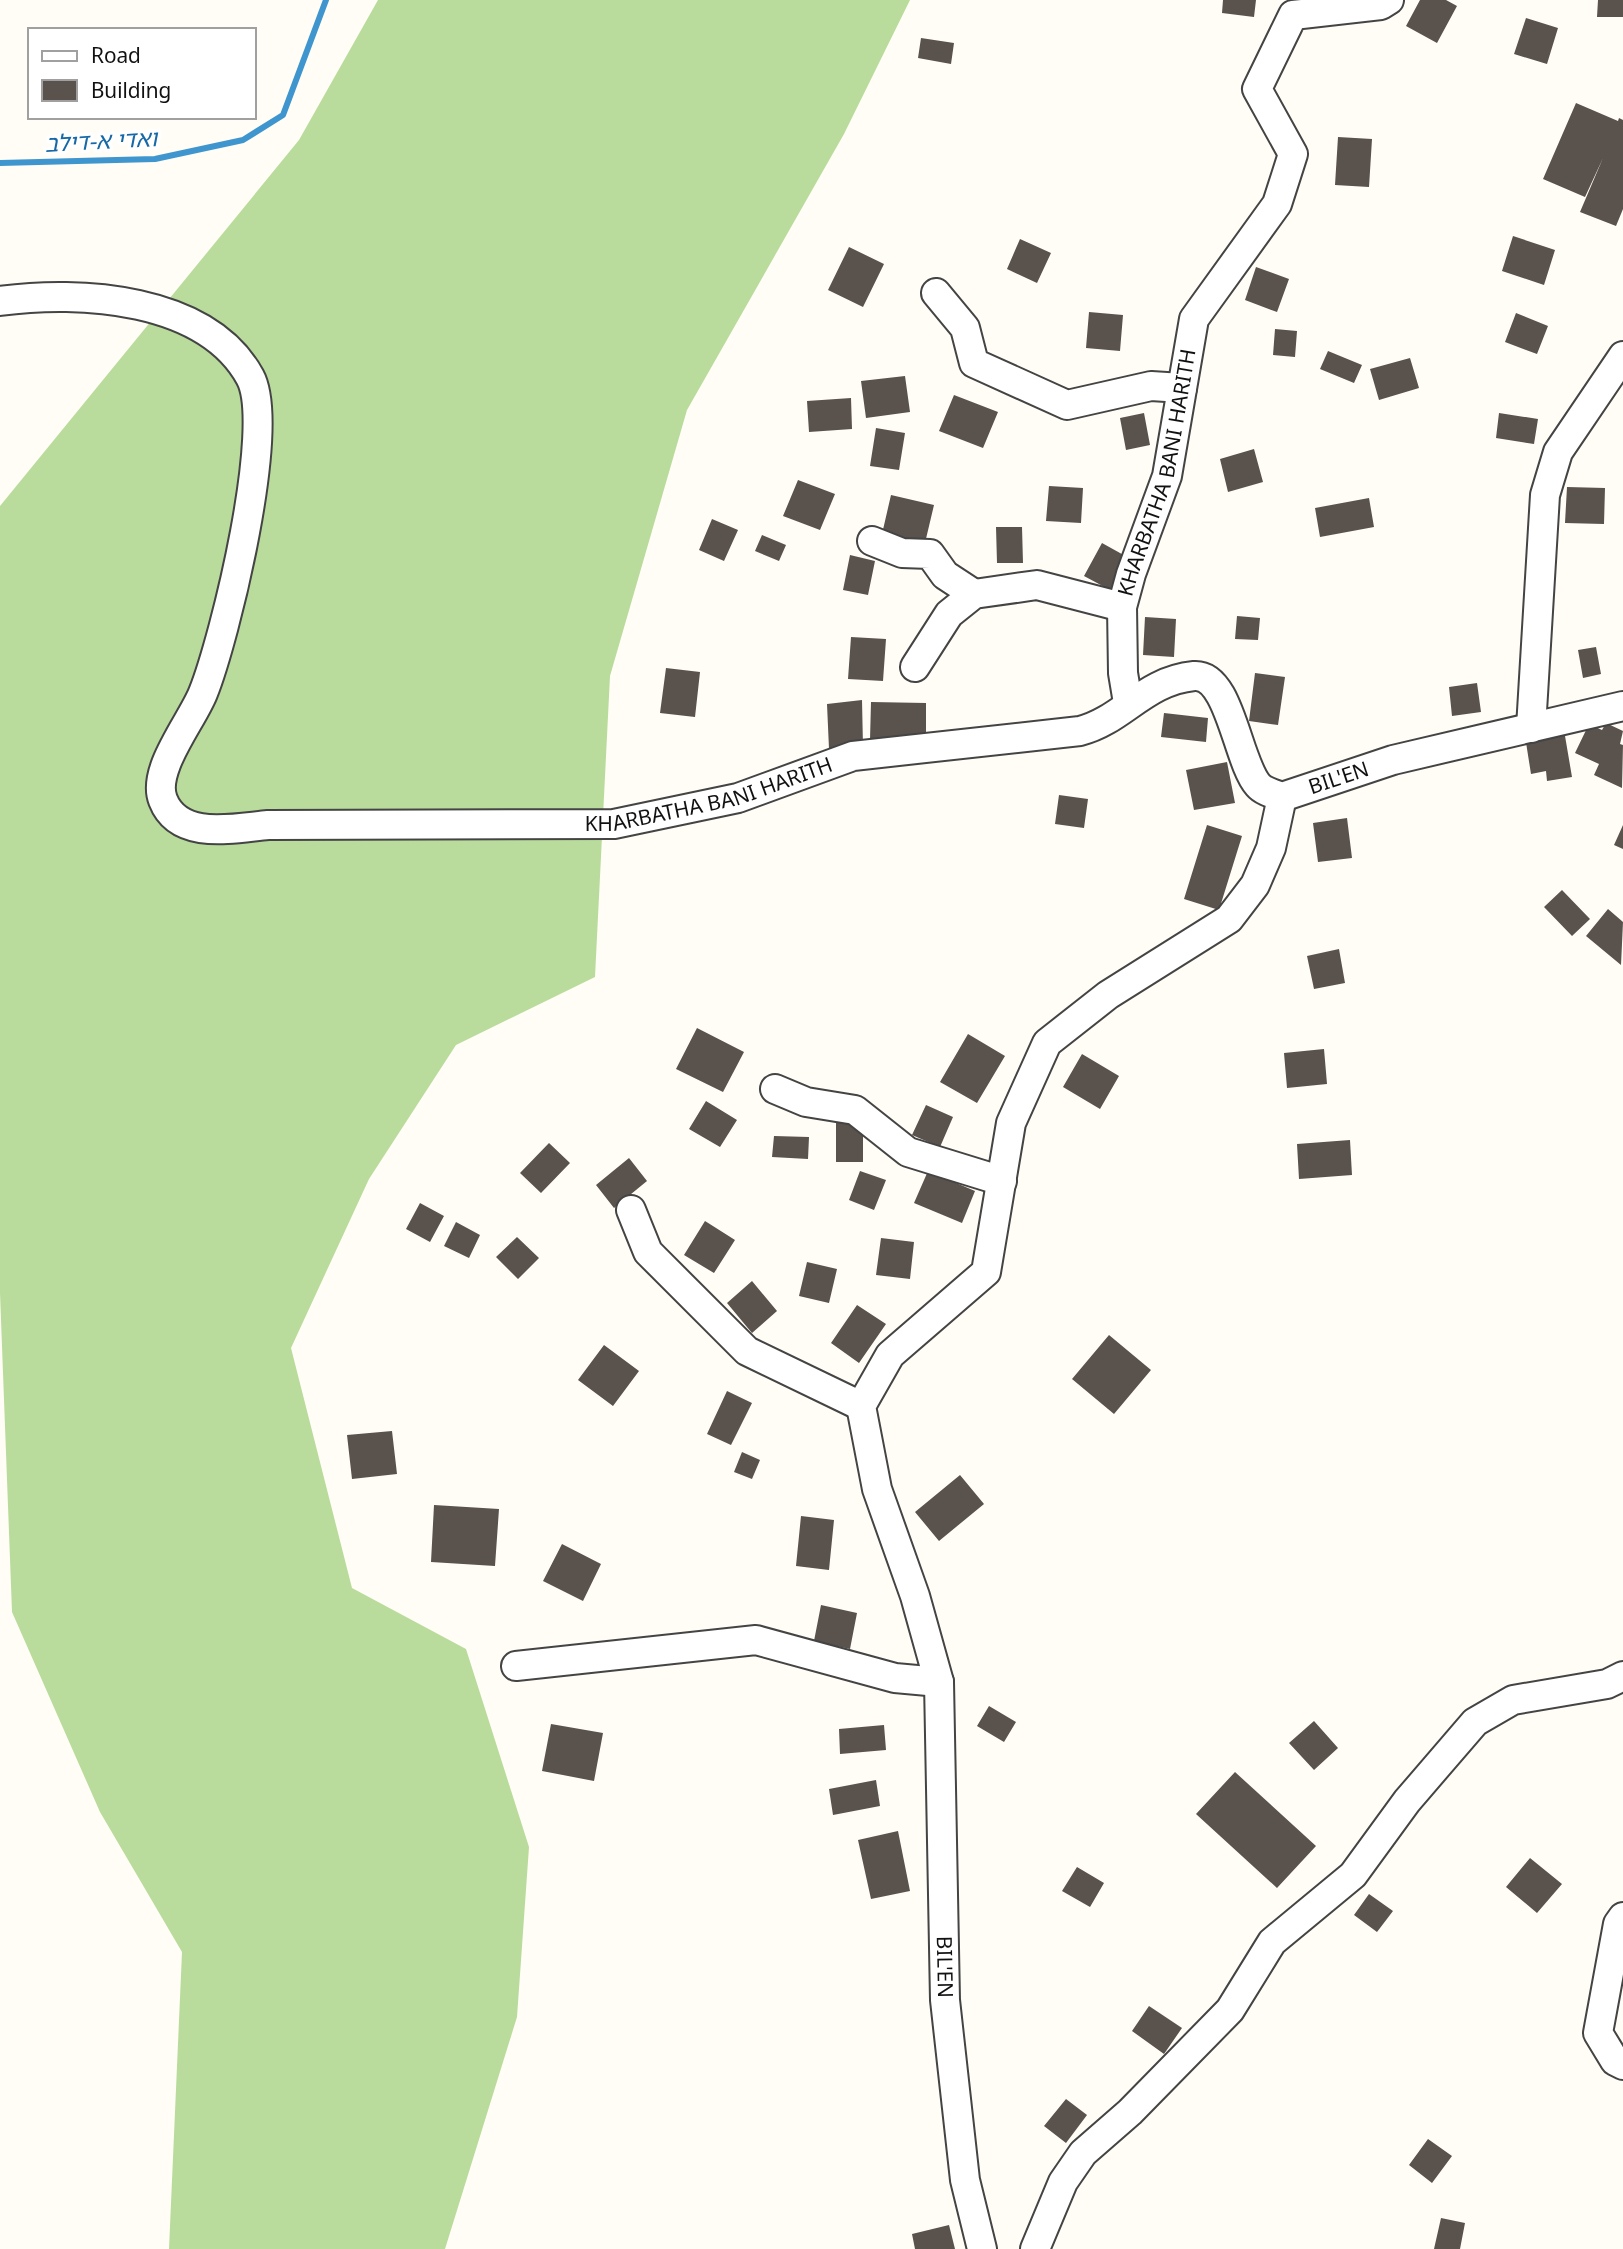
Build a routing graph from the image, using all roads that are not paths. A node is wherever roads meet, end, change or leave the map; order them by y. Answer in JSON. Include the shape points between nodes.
{"nodes":[{"id":1,"x":1389,"y":0,"type":"edge"},
{"id":2,"x":936,"y":293,"type":"dead end"},
{"id":3,"x":0,"y":302,"type":"edge"},
{"id":4,"x":1623,"y":356,"type":"edge"},
{"id":5,"x":1182,"y":388,"type":"junction"},
{"id":6,"x":872,"y":541,"type":"dead end"},
{"id":7,"x":974,"y":594,"type":"junction"},
{"id":8,"x":1122,"y":607,"type":"junction"},
{"id":9,"x":915,"y":667,"type":"dead end"},
{"id":10,"x":1128,"y":703,"type":"junction"},
{"id":11,"x":1623,"y":706,"type":"edge"},
{"id":12,"x":1531,"y":728,"type":"junction"},
{"id":13,"x":1282,"y":797,"type":"junction"},
{"id":14,"x":775,"y":1089,"type":"dead end"},
{"id":15,"x":1002,"y":1181,"type":"junction"},
{"id":16,"x":631,"y":1210,"type":"dead end"},
{"id":17,"x":861,"y":1406,"type":"junction"},
{"id":18,"x":516,"y":1666,"type":"dead end"},
{"id":19,"x":1623,"y":1676,"type":"edge"},
{"id":20,"x":939,"y":1682,"type":"junction"},
{"id":21,"x":1623,"y":1917,"type":"edge"},
{"id":22,"x":1623,"y":2065,"type":"edge"},
{"id":23,"x":982,"y":2249,"type":"edge"},
{"id":24,"x":1035,"y":2249,"type":"edge"}],
"edges":[{"from":1,"to":5,"type":"street","name":"KHARBATHA BANI HARITH","via":[[1381,5],[1293,15],[1257,89],[1293,154],[1277,204],[1194,319]]},
{"from":2,"to":5,"type":"street","via":[[965,328],[974,363],[1067,405],[1151,386]]},
{"from":3,"to":10,"type":"street","name":"KHARBATHA BANI HARITH","via":[[40,296],[123,301],[205,331],[231,351],[251,378],[258,405],[251,502],[220,642],[202,695],[160,779],[163,800],[188,826],[220,830],[268,825],[614,824],[738,798],[853,757],[1080,731],[1101,726]]},
{"from":4,"to":12,"type":"street","via":[[1558,452],[1545,495]]},
{"from":5,"to":8,"type":"street","name":"KHARBATHA BANI HARITH","via":[[1167,476]]},
{"from":6,"to":7,"type":"street","via":[[902,552],[930,554],[945,575]]},
{"from":7,"to":8,"type":"street","via":[[1037,585]]},
{"from":7,"to":9,"type":"street","via":[[949,614]]},
{"from":8,"to":10,"type":"street","name":"KHARBATHA BANI HARITH"},
{"from":10,"to":13,"type":"street","name":"BIL'EN","via":[[1178,679],[1198,676],[1211,680],[1223,695],[1244,764],[1259,787]]},
{"from":11,"to":12,"type":"street","name":"BIL'EN"},
{"from":12,"to":13,"type":"street","name":"BIL'EN","via":[[1393,760]]},
{"from":13,"to":15,"type":"street","via":[[1271,848],[1255,885],[1229,919],[1108,995],[1047,1043],[1011,1123]]},
{"from":14,"to":15,"type":"street","via":[[806,1102],[855,1110],[908,1152]]},
{"from":15,"to":17,"type":"street","via":[[986,1272],[890,1355]]},
{"from":16,"to":17,"type":"street","via":[[648,1252],[747,1351]]},
{"from":17,"to":20,"type":"street","name":"BIL'EN","via":[[877,1489],[915,1595]]},
{"from":18,"to":20,"type":"street","via":[[756,1640],[895,1678]]},
{"from":19,"to":24,"type":"street","via":[[1607,1684],[1513,1700],[1475,1722],[1407,1801],[1353,1875],[1272,1942],[1230,2010],[1083,2153],[1063,2182]]},
{"from":20,"to":23,"type":"street","name":"BIL'EN","via":[[945,2000],[965,2180]]},
{"from":21,"to":22,"type":"street","via":[[1598,2033],[1615,2061]]}]}
